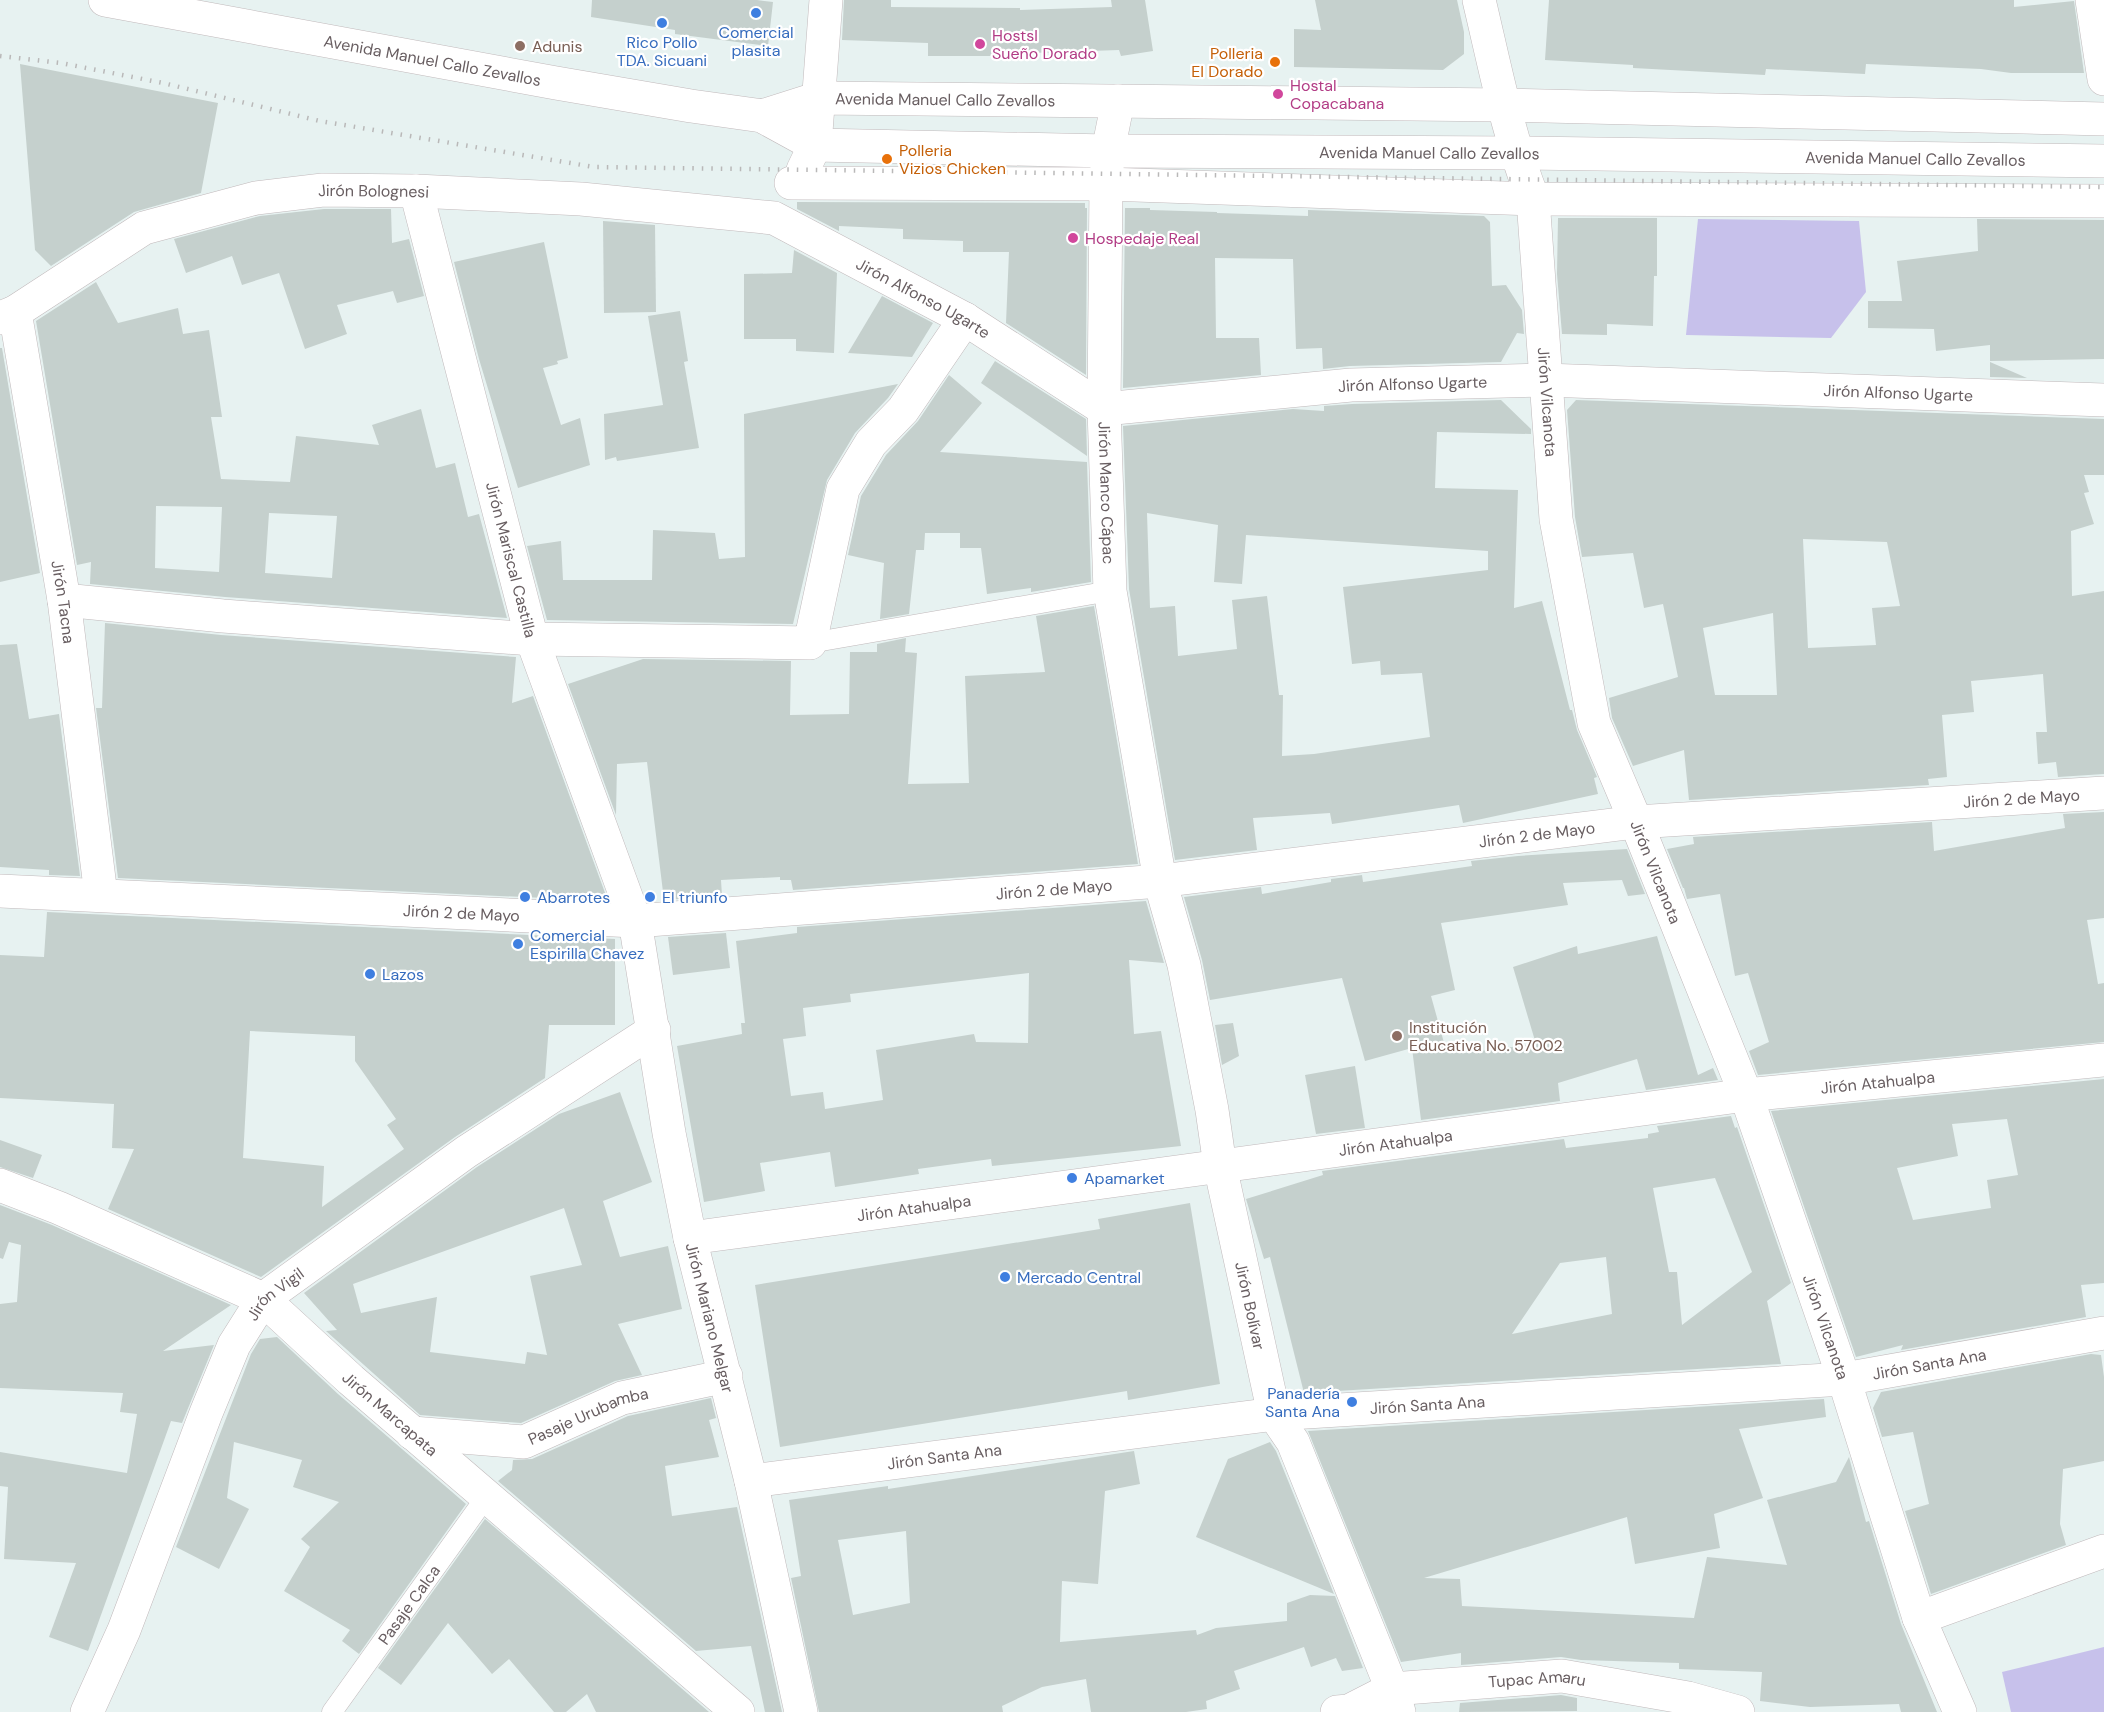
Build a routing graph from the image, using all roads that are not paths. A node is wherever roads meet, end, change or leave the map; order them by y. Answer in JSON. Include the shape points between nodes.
{"nodes":[{"id":1,"x":105,"y":0,"type":"edge"},
{"id":2,"x":826,"y":0,"type":"edge"},
{"id":3,"x":1479,"y":0,"type":"edge"},
{"id":4,"x":2092,"y":0,"type":"edge"},
{"id":5,"x":2104,"y":78,"type":"edge"},
{"id":6,"x":819,"y":98,"type":"junction"},
{"id":7,"x":1118,"y":101,"type":"junction"},
{"id":8,"x":1504,"y":105,"type":"junction"},
{"id":9,"x":762,"y":116,"type":"junction"},
{"id":10,"x":2104,"y":119,"type":"edge"},
{"id":11,"x":814,"y":145,"type":"junction"},
{"id":12,"x":1108,"y":151,"type":"junction"},
{"id":13,"x":1518,"y":153,"type":"junction"},
{"id":14,"x":2104,"y":161,"type":"edge"},
{"id":15,"x":791,"y":183,"type":"junction"},
{"id":16,"x":1106,"y":184,"type":"junction"},
{"id":17,"x":416,"y":191,"type":"junction"},
{"id":18,"x":1533,"y":199,"type":"junction"},
{"id":19,"x":2104,"y":201,"type":"edge"},
{"id":20,"x":774,"y":218,"type":"junction"},
{"id":21,"x":8,"y":315,"type":"edge"},
{"id":22,"x":965,"y":319,"type":"junction"},
{"id":23,"x":1545,"y":380,"type":"junction"},
{"id":24,"x":2104,"y":400,"type":"edge"},
{"id":25,"x":1104,"y":409,"type":"junction"},
{"id":26,"x":1110,"y":591,"type":"junction"},
{"id":27,"x":64,"y":600,"type":"junction"},
{"id":28,"x":532,"y":639,"type":"junction"},
{"id":29,"x":810,"y":643,"type":"junction"},
{"id":30,"x":2104,"y":793,"type":"edge"},
{"id":31,"x":1636,"y":822,"type":"junction"},
{"id":32,"x":1160,"y":880,"type":"junction"},
{"id":33,"x":0,"y":891,"type":"edge"},
{"id":34,"x":100,"y":895,"type":"junction"},
{"id":35,"x":635,"y":921,"type":"junction"},
{"id":36,"x":654,"y":1030,"type":"junction"},
{"id":37,"x":2104,"y":1060,"type":"edge"},
{"id":38,"x":1746,"y":1095,"type":"junction"},
{"id":39,"x":1220,"y":1166,"type":"junction"},
{"id":40,"x":0,"y":1185,"type":"edge"},
{"id":41,"x":690,"y":1238,"type":"junction"},
{"id":42,"x":263,"y":1299,"type":"junction"},
{"id":43,"x":2104,"y":1334,"type":"edge"},
{"id":44,"x":726,"y":1376,"type":"junction"},
{"id":45,"x":1844,"y":1379,"type":"junction"},
{"id":46,"x":1274,"y":1414,"type":"junction"},
{"id":47,"x":412,"y":1434,"type":"junction"},
{"id":48,"x":751,"y":1481,"type":"junction"},
{"id":49,"x":486,"y":1497,"type":"junction"},
{"id":50,"x":2104,"y":1551,"type":"edge"},
{"id":51,"x":1919,"y":1618,"type":"junction"},
{"id":52,"x":1395,"y":1701,"type":"edge"},
{"id":53,"x":87,"y":1712,"type":"edge"},
{"id":54,"x":332,"y":1712,"type":"edge"},
{"id":55,"x":738,"y":1712,"type":"edge"},
{"id":56,"x":801,"y":1712,"type":"edge"},
{"id":57,"x":1337,"y":1712,"type":"edge"},
{"id":58,"x":1738,"y":1712,"type":"edge"},
{"id":59,"x":1960,"y":1712,"type":"edge"}],
"edges":[{"from":1,"to":9,"type":"street","name":"Avenida Manuel Callo Zevallos","via":[[556,83]]},
{"from":2,"to":6,"type":"street"},
{"from":3,"to":8,"type":"street","name":"Jirón Vilcanota"},
{"from":4,"to":5,"type":"street"},
{"from":6,"to":7,"type":"street","name":"Avenida Manuel Callo Zevallos"},
{"from":6,"to":9,"type":"street","name":"Avenida Manuel Callo Zevallos"},
{"from":6,"to":11,"type":"street"},
{"from":7,"to":8,"type":"street","name":"Avenida Manuel Callo Zevallos"},
{"from":7,"to":12,"type":"street","name":"Jirón Manco Cápac"},
{"from":8,"to":10,"type":"street","name":"Avenida Manuel Callo Zevallos"},
{"from":8,"to":13,"type":"street","name":"Jirón Vilcanota"},
{"from":9,"to":11,"type":"street","name":"Avenida Manuel Callo Zevallos"},
{"from":11,"to":12,"type":"street","name":"Avenida Manuel Callo Zevallos"},
{"from":11,"to":15,"type":"street","via":[[804,169]]},
{"from":12,"to":13,"type":"street","name":"Avenida Manuel Callo Zevallos"},
{"from":12,"to":16,"type":"street","name":"Jirón Manco Cápac"},
{"from":13,"to":14,"type":"street","name":"Avenida Manuel Callo Zevallos"},
{"from":13,"to":18,"type":"street","name":"Jirón Vilcanota"},
{"from":15,"to":16,"type":"street"},
{"from":15,"to":20,"type":"street"},
{"from":16,"to":18,"type":"street"},
{"from":16,"to":25,"type":"street","name":"Jirón Manco Cápac"},
{"from":17,"to":20,"type":"street","name":"Jirón Bolognesi","via":[[581,199]]},
{"from":17,"to":21,"type":"street","name":"Jirón Bolognesi","via":[[322,190],[256,198],[144,228]]},
{"from":17,"to":28,"type":"street","name":"Jirón Mariscal Castilla"},
{"from":18,"to":19,"type":"street"},
{"from":18,"to":23,"type":"street","name":"Jirón Vilcanota"},
{"from":20,"to":22,"type":"street","name":"Jirón Alfonso Ugarte"},
{"from":21,"to":27,"type":"street","name":"Jirón Tacna"},
{"from":22,"to":25,"type":"street","name":"Jirón Alfonso Ugarte"},
{"from":22,"to":29,"type":"street","via":[[903,410],[871,443],[843,489]]},
{"from":23,"to":24,"type":"street","name":"Jirón Alfonso Ugarte"},
{"from":23,"to":25,"type":"street","name":"Jirón Alfonso Ugarte","via":[[1351,385]]},
{"from":23,"to":31,"type":"street","name":"Jirón Vilcanota","via":[[1556,519],[1594,723]]},
{"from":25,"to":26,"type":"street","name":"Jirón Manco Cápac"},
{"from":26,"to":29,"type":"lane"},
{"from":26,"to":32,"type":"street","name":"Jirón Manco Cápac"},
{"from":27,"to":28,"type":"street"},
{"from":27,"to":34,"type":"street","name":"Jirón Tacna"},
{"from":28,"to":29,"type":"street"},
{"from":28,"to":35,"type":"street","name":"Jirón Mariscal Castilla"},
{"from":30,"to":31,"type":"street","name":"Jirón 2 de Mayo"},
{"from":31,"to":32,"type":"street","name":"Jirón 2 de Mayo"},
{"from":31,"to":38,"type":"street","name":"Jirón Vilcanota"},
{"from":32,"to":35,"type":"street","name":"Jirón 2 de Mayo"},
{"from":32,"to":39,"type":"street","name":"Jirón Bolívar","via":[[1184,965]]},
{"from":33,"to":34,"type":"street","name":"Jirón 2 de Mayo"},
{"from":34,"to":35,"type":"street","name":"Jirón 2 de Mayo"},
{"from":35,"to":36,"type":"street","name":"Jirón Mariano Melgar"},
{"from":36,"to":41,"type":"street","name":"Jirón Mariano Melgar"},
{"from":36,"to":42,"type":"street","name":"Jirón Vigil","via":[[466,1152]]},
{"from":37,"to":38,"type":"street","name":"Jirón Atahualpa"},
{"from":38,"to":39,"type":"street","name":"Jirón Atahualpa"},
{"from":38,"to":45,"type":"street","name":"Jirón Vilcanota"},
{"from":39,"to":41,"type":"street","name":"Jirón Atahualpa"},
{"from":39,"to":46,"type":"street","name":"Jirón Bolívar"},
{"from":40,"to":42,"type":"street","name":"Jirón Marcapata"},
{"from":41,"to":44,"type":"street","name":"Jirón Mariano Melgar"},
{"from":42,"to":47,"type":"street","name":"Jirón Marcapata"},
{"from":42,"to":53,"type":"street","name":"Jirón Vigil","via":[[234,1345]]},
{"from":43,"to":45,"type":"street","name":"Jirón Santa Ana"},
{"from":44,"to":47,"type":"street","name":"Pasaje Urubamba","via":[[622,1398],[524,1442]]},
{"from":44,"to":48,"type":"street","name":"Jirón Mariano Melgar"},
{"from":45,"to":46,"type":"street","name":"Jirón Santa Ana"},
{"from":45,"to":51,"type":"street","name":"Jirón Vilcanota"},
{"from":46,"to":48,"type":"street","name":"Jirón Santa Ana"},
{"from":46,"to":52,"type":"street","name":"Jirón Bolívar","via":[[1293,1442]]},
{"from":47,"to":49,"type":"street","name":"Jirón Marcapata"},
{"from":48,"to":56,"type":"street","name":"Jirón Mariano Melgar"},
{"from":49,"to":54,"type":"lane","name":"Pasaje Calca"},
{"from":49,"to":55,"type":"street","name":"Jirón Marcapata"},
{"from":50,"to":51,"type":"street"},
{"from":51,"to":59,"type":"street","name":"Jirón Vilcanota"},
{"from":52,"to":57,"type":"street","name":"Tupac Amaru"},
{"from":52,"to":58,"type":"street","name":"Tupac Amaru","via":[[1562,1676],[1688,1698]]}]}
